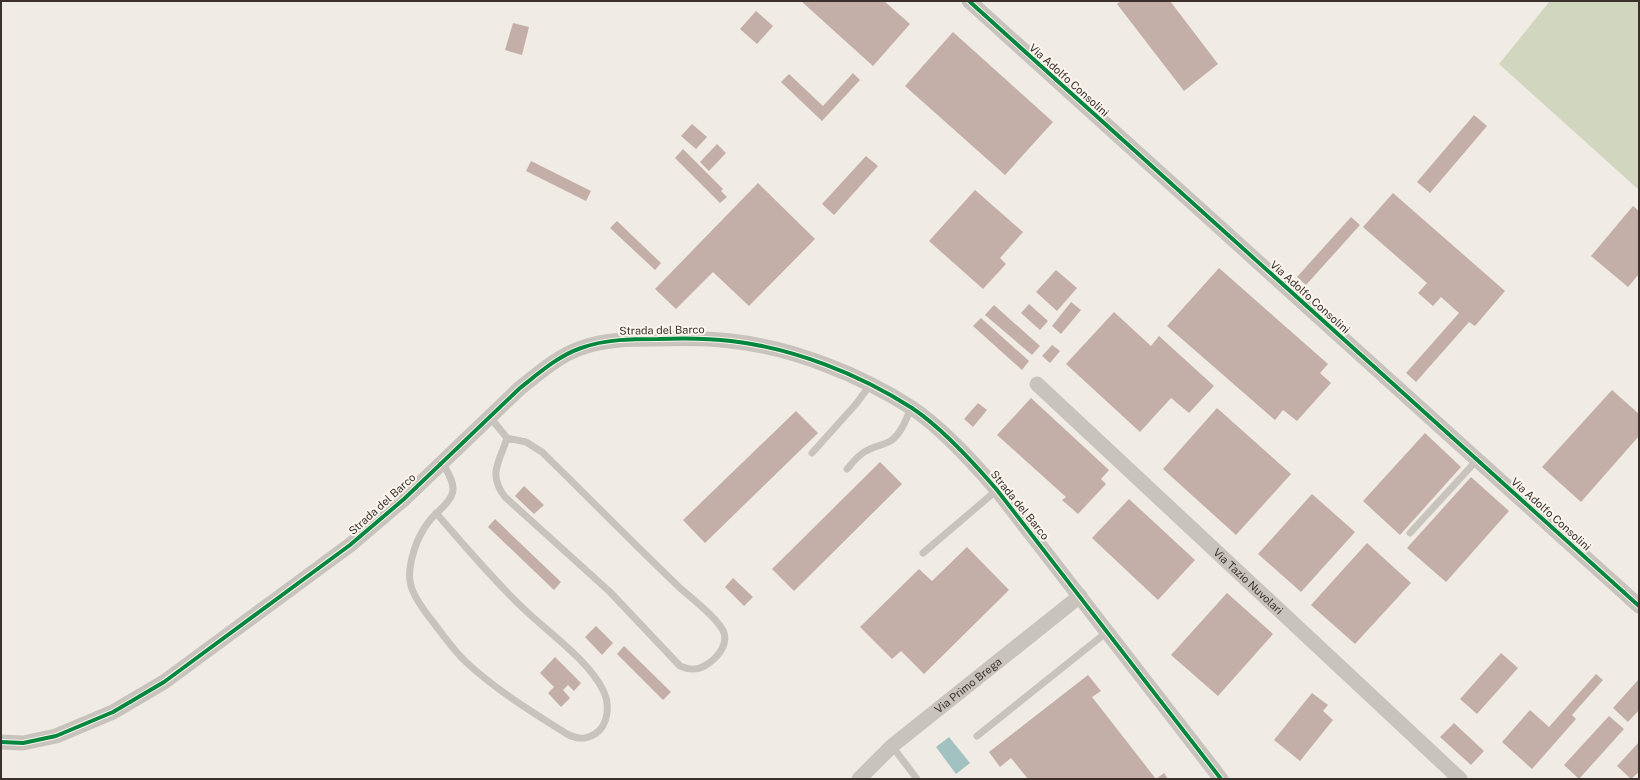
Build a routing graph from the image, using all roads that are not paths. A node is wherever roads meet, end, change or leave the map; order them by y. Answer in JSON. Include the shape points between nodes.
{"nodes":[{"id":1,"x":969,"y":1,"type":"edge"},
{"id":2,"x":1037,"y":384,"type":"dead end"},
{"id":3,"x":870,"y":385,"type":"junction"},
{"id":4,"x":912,"y":408,"type":"junction"},
{"id":5,"x":490,"y":416,"type":"junction"},
{"id":6,"x":508,"y":438,"type":"junction"},
{"id":7,"x":812,"y":453,"type":"dead end"},
{"id":8,"x":1478,"y":460,"type":"junction"},
{"id":9,"x":442,"y":462,"type":"junction"},
{"id":10,"x":847,"y":469,"type":"dead end"},
{"id":11,"x":997,"y":490,"type":"junction"},
{"id":12,"x":436,"y":513,"type":"junction"},
{"id":13,"x":1410,"y":533,"type":"dead end"},
{"id":14,"x":923,"y":553,"type":"dead end"},
{"id":15,"x":1080,"y":596,"type":"junction"},
{"id":16,"x":1639,"y":606,"type":"edge"},
{"id":17,"x":1108,"y":631,"type":"junction"},
{"id":18,"x":977,"y":736,"type":"dead end"},
{"id":19,"x":1,"y":742,"type":"edge"},
{"id":20,"x":892,"y":746,"type":"junction"},
{"id":21,"x":859,"y":779,"type":"edge"},
{"id":22,"x":917,"y":779,"type":"edge"},
{"id":23,"x":1221,"y":779,"type":"edge"},
{"id":24,"x":1460,"y":779,"type":"edge"}],
"edges":[{"from":1,"to":8,"type":"street","name":"Via Adolfo Consolini"},
{"from":2,"to":24,"type":"street","name":"Via Tazio Nuvolari"},
{"from":3,"to":4,"type":"street","name":"Strada del Barco"},
{"from":3,"to":5,"type":"street","name":"Strada del Barco","via":[[791,353],[749,344],[694,338],[620,339],[591,344],[564,356],[530,380]]},
{"from":3,"to":7,"type":"lane"},
{"from":4,"to":10,"type":"lane","via":[[901,430],[893,439],[865,452]]},
{"from":4,"to":11,"type":"street","name":"Strada del Barco","via":[[961,451]]},
{"from":5,"to":6,"type":"lane"},
{"from":5,"to":9,"type":"street","name":"Strada del Barco"},
{"from":6,"to":6,"type":"lane","via":[[495,475],[498,487],[505,497],[610,592],[676,663],[688,669],[697,669],[715,658],[724,642],[723,631],[716,621],[542,452],[526,442]]},
{"from":8,"to":13,"type":"lane"},
{"from":8,"to":16,"type":"street","name":"Via Adolfo Consolini"},
{"from":9,"to":12,"type":"lane","via":[[453,490]]},
{"from":9,"to":19,"type":"street","name":"Strada del Barco","via":[[336,557],[159,686],[103,718],[56,736],[23,743]]},
{"from":11,"to":14,"type":"lane"},
{"from":11,"to":15,"type":"street","name":"Strada del Barco"},
{"from":12,"to":12,"type":"lane","via":[[418,538],[410,569],[411,586],[430,618],[465,661],[523,707],[574,738],[587,738],[598,732],[605,725],[607,708],[605,695],[595,677],[567,647],[516,601]]},
{"from":15,"to":17,"type":"street","name":"Strada del Barco"},
{"from":15,"to":20,"type":"street","name":"Via Primo Brega"},
{"from":17,"to":18,"type":"lane"},
{"from":17,"to":23,"type":"street","name":"Strada del Barco"},
{"from":20,"to":21,"type":"street","name":"Via Primo Brega"},
{"from":20,"to":22,"type":"lane"}]}
